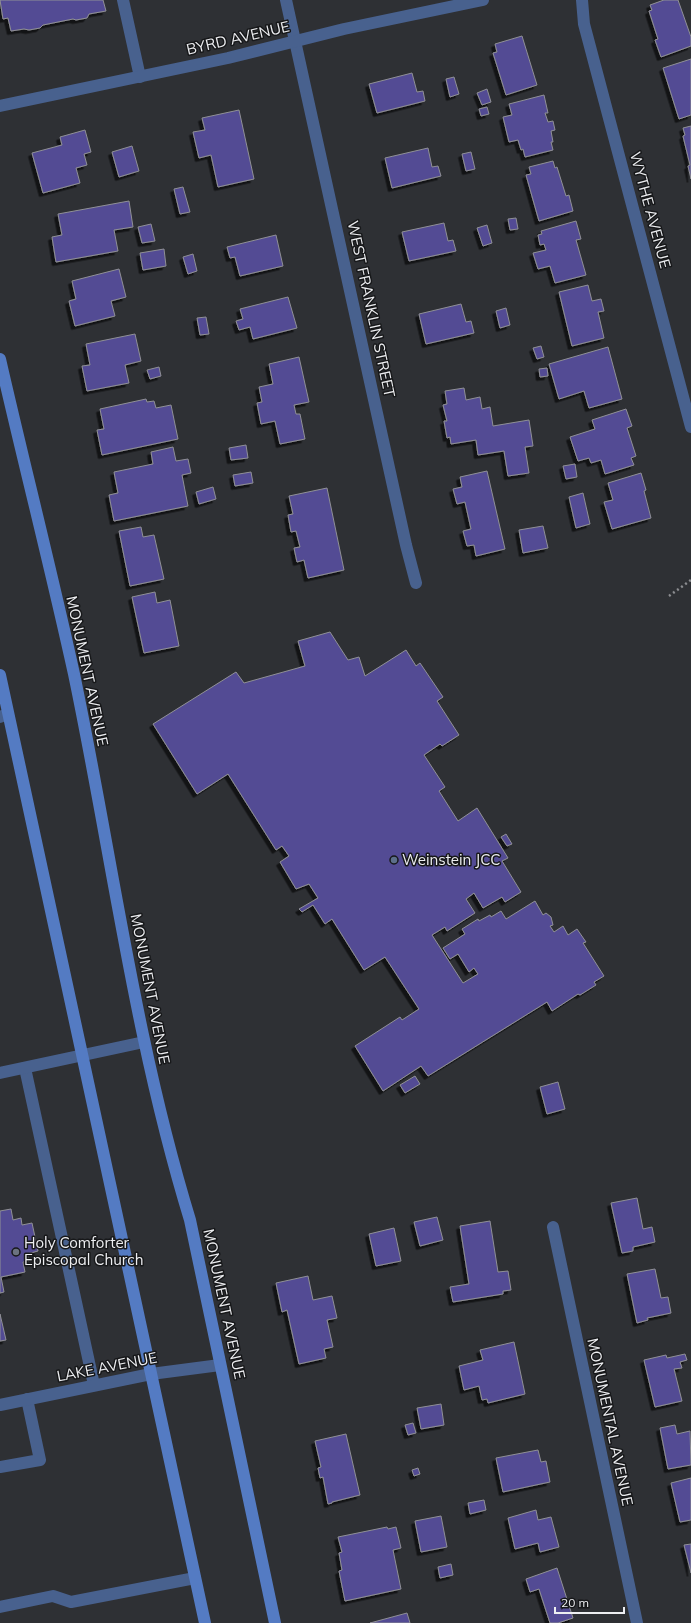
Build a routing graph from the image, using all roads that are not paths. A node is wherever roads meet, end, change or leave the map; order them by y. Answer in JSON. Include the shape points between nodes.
{"nodes":[{"id":1,"x":123,"y":0,"type":"edge"},
{"id":2,"x":286,"y":0,"type":"edge"},
{"id":3,"x":483,"y":0,"type":"edge"},
{"id":4,"x":582,"y":0,"type":"edge"},
{"id":5,"x":294,"y":42,"type":"junction"},
{"id":6,"x":140,"y":76,"type":"junction"},
{"id":7,"x":0,"y":106,"type":"edge"},
{"id":8,"x":0,"y":359,"type":"edge"},
{"id":9,"x":691,"y":427,"type":"edge"},
{"id":10,"x":416,"y":583,"type":"dead end"},
{"id":11,"x":0,"y":675,"type":"edge"},
{"id":12,"x":4,"y":716,"type":"edge"},
{"id":13,"x":144,"y":1042,"type":"junction"},
{"id":14,"x":82,"y":1055,"type":"junction"},
{"id":15,"x":25,"y":1068,"type":"junction"},
{"id":16,"x":0,"y":1073,"type":"edge"},
{"id":17,"x":553,"y":1227,"type":"dead end"},
{"id":18,"x":220,"y":1365,"type":"junction"},
{"id":19,"x":151,"y":1374,"type":"junction"},
{"id":20,"x":94,"y":1385,"type":"junction"},
{"id":21,"x":27,"y":1399,"type":"junction"},
{"id":22,"x":0,"y":1405,"type":"edge"},
{"id":23,"x":0,"y":1468,"type":"edge"},
{"id":24,"x":195,"y":1578,"type":"junction"},
{"id":25,"x":0,"y":1607,"type":"edge"},
{"id":26,"x":205,"y":1623,"type":"edge"},
{"id":27,"x":275,"y":1623,"type":"edge"},
{"id":28,"x":637,"y":1623,"type":"edge"}],
"edges":[{"from":1,"to":6,"type":"street"},
{"from":2,"to":5,"type":"street","name":"WEST FRANKLIN STREET"},
{"from":3,"to":5,"type":"street","name":"BYRD AVENUE"},
{"from":4,"to":9,"type":"street","name":"WYTHE AVENUE","via":[[584,24]]},
{"from":5,"to":6,"type":"street","name":"BYRD AVENUE"},
{"from":5,"to":10,"type":"street","name":"WEST FRANKLIN STREET"},
{"from":6,"to":7,"type":"street","name":"BYRD AVENUE"},
{"from":8,"to":13,"type":"street","name":"MONUMENT AVENUE","via":[[74,674]]},
{"from":11,"to":12,"type":"street"},
{"from":12,"to":14,"type":"street"},
{"from":13,"to":14,"type":"street"},
{"from":13,"to":18,"type":"street","name":"MONUMENT AVENUE","via":[[173,1165],[190,1220]]},
{"from":14,"to":15,"type":"street"},
{"from":14,"to":19,"type":"street"},
{"from":15,"to":16,"type":"street"},
{"from":15,"to":20,"type":"street"},
{"from":17,"to":28,"type":"street","name":"MONUMENTAL AVENUE"},
{"from":18,"to":19,"type":"street","name":"LAKE AVENUE"},
{"from":18,"to":27,"type":"street","name":"MONUMENT AVENUE"},
{"from":19,"to":20,"type":"street","name":"LAKE AVENUE"},
{"from":19,"to":24,"type":"street"},
{"from":20,"to":21,"type":"street","name":"LAKE AVENUE"},
{"from":21,"to":22,"type":"street","name":"LAKE AVENUE"},
{"from":21,"to":23,"type":"street","via":[[40,1460]]},
{"from":24,"to":25,"type":"street","via":[[71,1602],[52,1596]]},
{"from":24,"to":26,"type":"street"}]}
